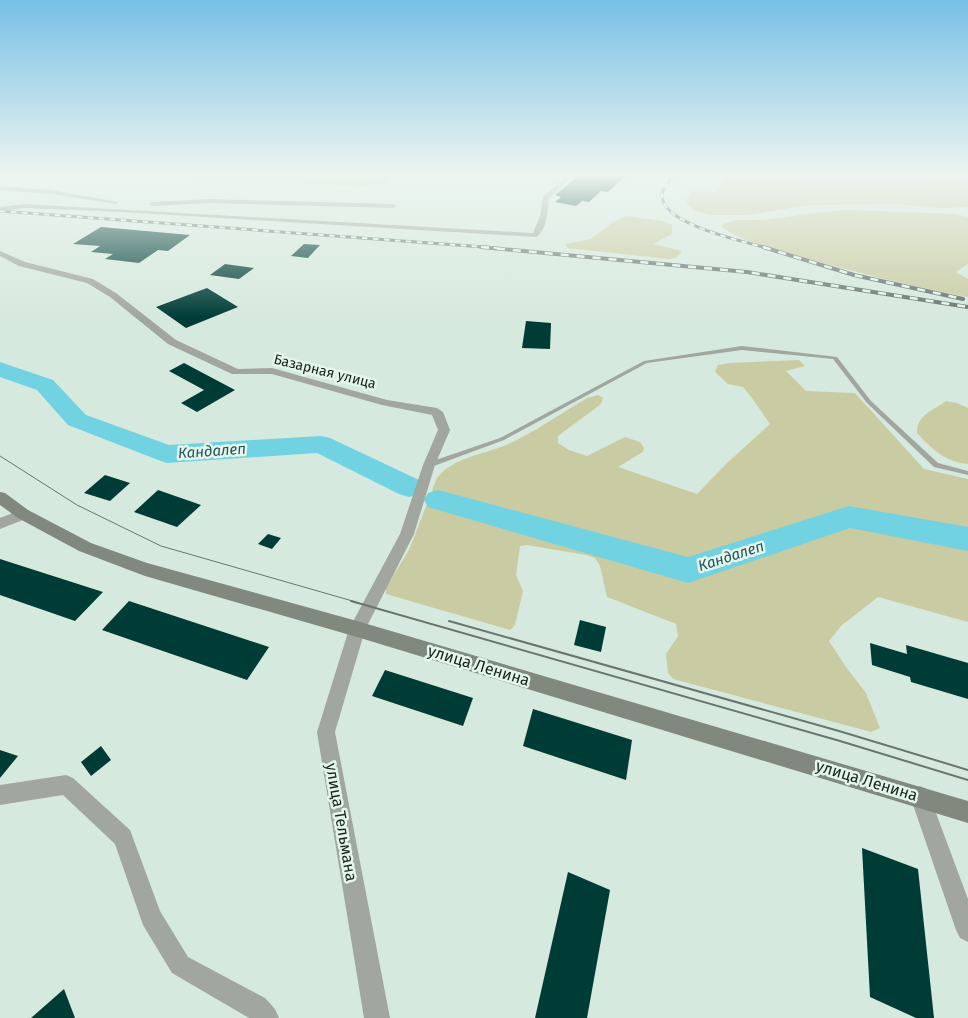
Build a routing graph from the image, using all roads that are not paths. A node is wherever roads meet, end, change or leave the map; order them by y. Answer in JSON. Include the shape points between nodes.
{"nodes":[{"id":1,"x":329,"y":223,"type":"edge"},
{"id":2,"x":541,"y":223,"type":"edge"},
{"id":3,"x":0,"y":253,"type":"edge"},
{"id":4,"x":429,"y":465,"type":"junction"},
{"id":5,"x":968,"y":473,"type":"edge"},
{"id":6,"x":0,"y":497,"type":"edge"},
{"id":7,"x":22,"y":514,"type":"junction"},
{"id":8,"x":0,"y":524,"type":"edge"},
{"id":9,"x":357,"y":629,"type":"junction"},
{"id":10,"x":0,"y":796,"type":"edge"},
{"id":11,"x":920,"y":796,"type":"junction"},
{"id":12,"x":968,"y":812,"type":"edge"},
{"id":13,"x":968,"y":930,"type":"edge"},
{"id":14,"x":266,"y":1018,"type":"edge"},
{"id":15,"x":377,"y":1018,"type":"edge"}],
"edges":[{"from":1,"to":2,"type":"street","via":[[536,235]]},
{"from":3,"to":4,"type":"street","name":"Базарная улица","via":[[22,264],[90,282],[113,295],[172,342],[236,372],[272,371],[386,402],[437,412],[444,430]]},
{"from":4,"to":5,"type":"lane","via":[[502,439],[646,362],[742,348],[835,358],[868,402],[936,465]]},
{"from":4,"to":9,"type":"street","name":"Базарная улица","via":[[408,534]]},
{"from":6,"to":7,"type":"main road","name":"улица Ленина"},
{"from":7,"to":8,"type":"street"},
{"from":7,"to":9,"type":"main road","name":"улица Ленина","via":[[85,547],[145,569]]},
{"from":9,"to":11,"type":"main road","name":"улица Ленина"},
{"from":9,"to":15,"type":"street","name":"улица Тельмана","via":[[326,732]]},
{"from":10,"to":14,"type":"street","via":[[66,785],[123,837],[151,917],[180,965],[256,1007]]},
{"from":11,"to":12,"type":"main road","name":"улица Ленина"},
{"from":11,"to":13,"type":"street"}]}
